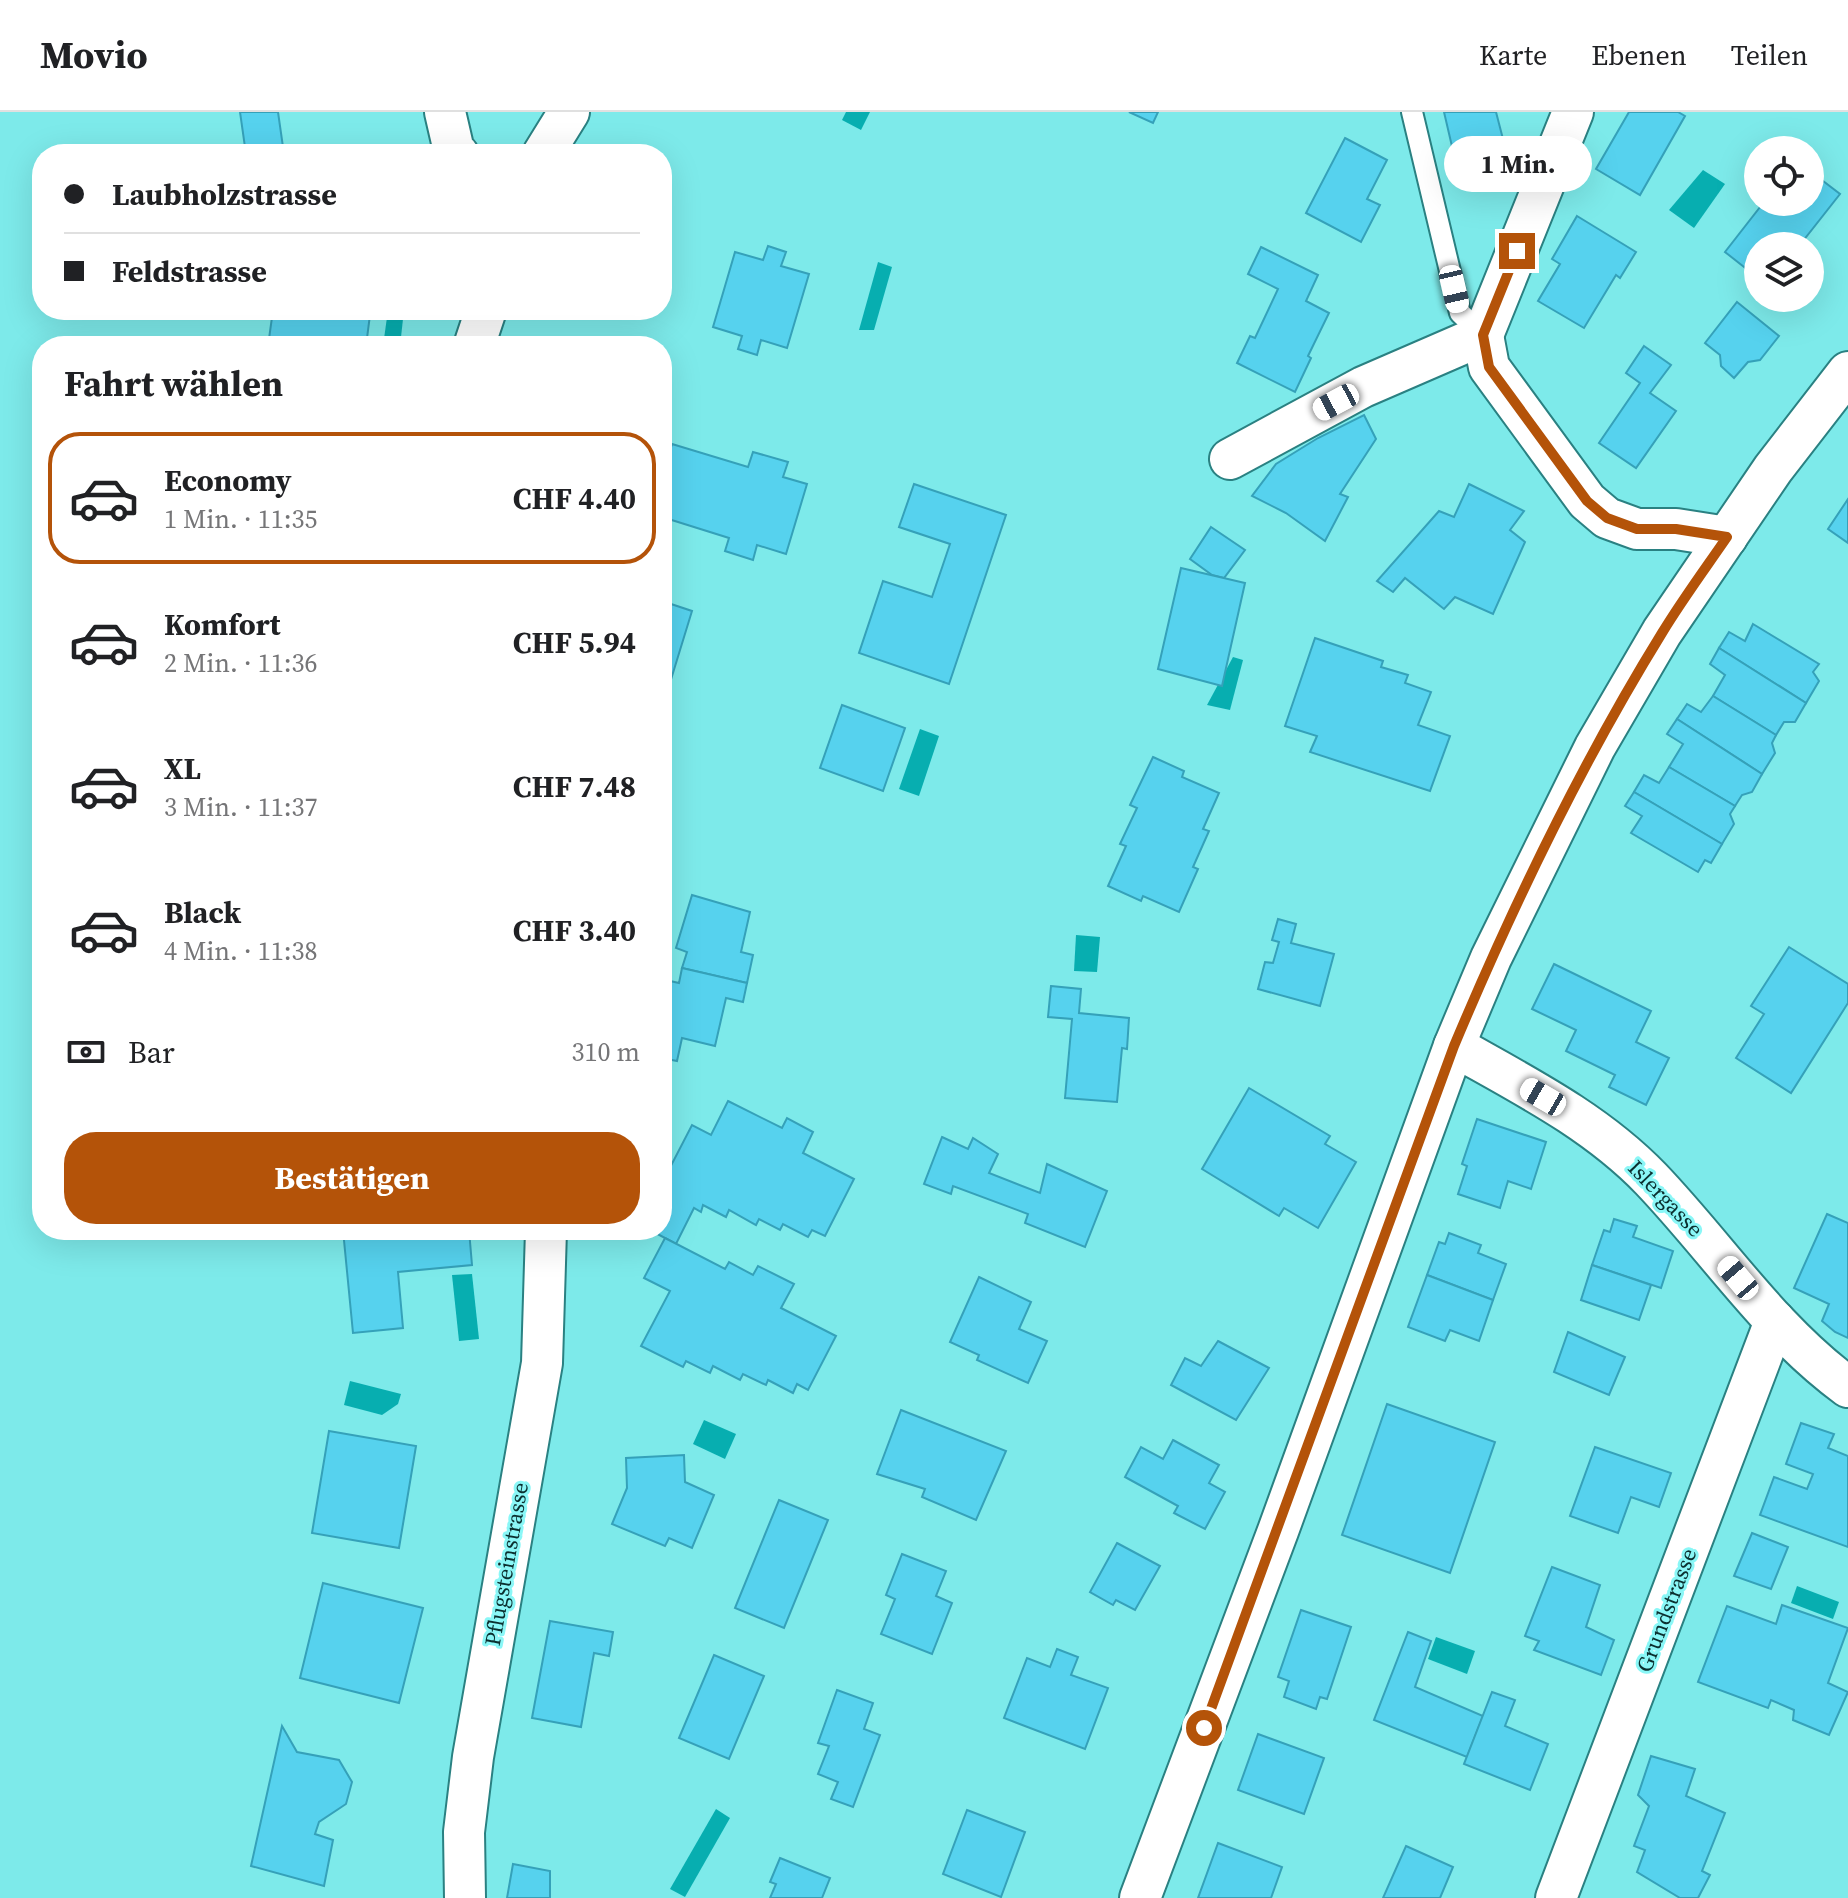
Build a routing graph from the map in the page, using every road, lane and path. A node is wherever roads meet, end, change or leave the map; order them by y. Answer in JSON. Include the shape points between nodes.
{"nodes":[{"id":1,"x":445,"y":112,"type":"edge"},
{"id":2,"x":569,"y":112,"type":"edge"},
{"id":3,"x":1412,"y":112,"type":"edge"},
{"id":4,"x":1573,"y":112,"type":"edge"},
{"id":5,"x":452,"y":144,"type":"edge"},
{"id":6,"x":549,"y":144,"type":"edge"},
{"id":7,"x":1483,"y":335,"type":"junction"},
{"id":8,"x":1848,"y":372,"type":"edge"},
{"id":9,"x":1230,"y":459,"type":"dead end"},
{"id":10,"x":1727,"y":537,"type":"junction"},
{"id":11,"x":1454,"y":1046,"type":"junction"},
{"id":12,"x":546,"y":1240,"type":"edge"},
{"id":13,"x":1775,"y":1321,"type":"junction"},
{"id":14,"x":1848,"y":1387,"type":"edge"},
{"id":15,"x":465,"y":1898,"type":"edge"},
{"id":16,"x":1140,"y":1898,"type":"edge"},
{"id":17,"x":1556,"y":1898,"type":"edge"}],
"edges":[{"from":1,"to":5,"type":"street"},
{"from":2,"to":6,"type":"street"},
{"from":3,"to":7,"type":"lane","via":[[1460,313]]},
{"from":4,"to":7,"type":"street"},
{"from":7,"to":9,"type":"street","via":[[1363,387]]},
{"from":7,"to":10,"type":"street","via":[[1489,367],[1587,501],[1607,518],[1637,529]]},
{"from":8,"to":10,"type":"street"},
{"from":10,"to":11,"type":"street","via":[[1662,632],[1595,747],[1497,944]]},
{"from":11,"to":13,"type":"street","name":"Islergasse","via":[[1601,1134],[1649,1177]]},
{"from":11,"to":16,"type":"street"},
{"from":12,"to":15,"type":"street","name":"Pflugsteinstrasse","via":[[542,1363],[473,1757],[464,1832]]},
{"from":13,"to":14,"type":"street","name":"Islergasse","via":[[1814,1362]]},
{"from":13,"to":17,"type":"street","name":"Grundstrasse"}]}
